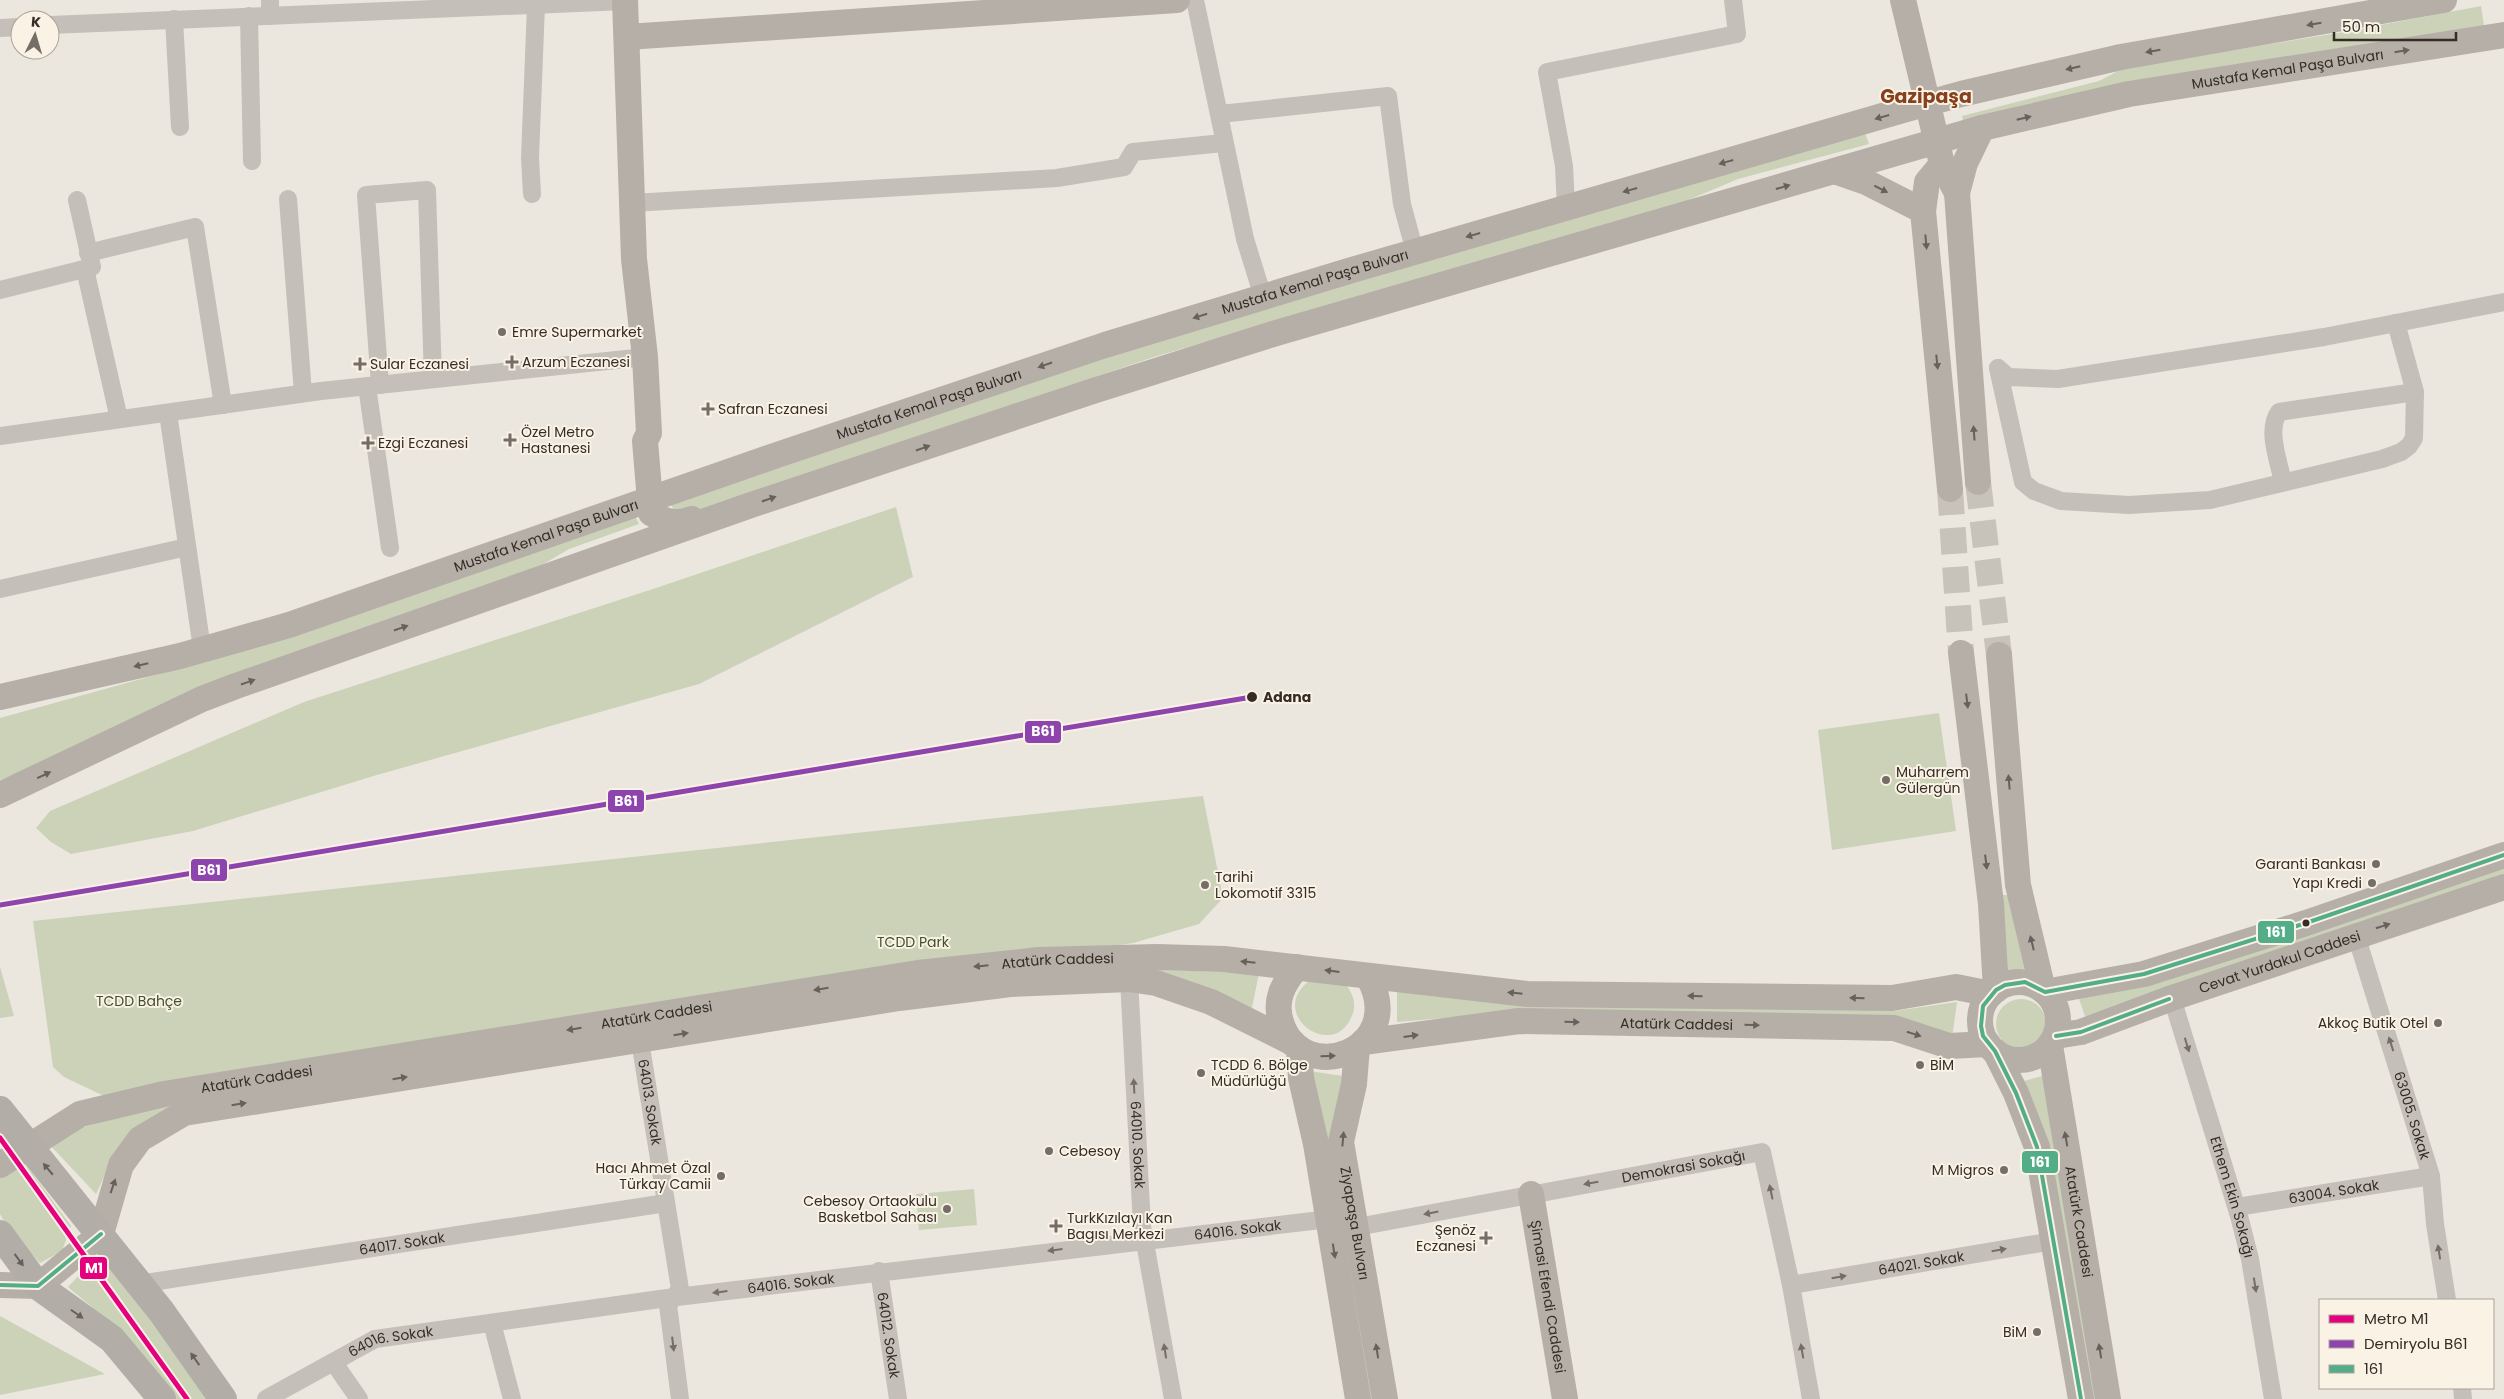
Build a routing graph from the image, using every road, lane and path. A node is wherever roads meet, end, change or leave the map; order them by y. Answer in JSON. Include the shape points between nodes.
{"nodes":[{"id":1,"x":625,"y":0,"type":"edge"},
{"id":2,"x":1177,"y":0,"type":"edge"},
{"id":3,"x":1195,"y":0,"type":"edge"},
{"id":4,"x":1733,"y":0,"type":"edge"},
{"id":5,"x":1904,"y":0,"type":"edge"},
{"id":6,"x":2444,"y":0,"type":"edge"},
{"id":7,"x":429,"y":5,"type":"edge"},
{"id":8,"x":536,"y":5,"type":"junction"},
{"id":9,"x":380,"y":6,"type":"edge"},
{"id":10,"x":270,"y":8,"type":"edge"},
{"id":11,"x":249,"y":16,"type":"junction"},
{"id":12,"x":174,"y":19,"type":"junction"},
{"id":13,"x":60,"y":25,"type":"edge"},
{"id":14,"x":2504,"y":35,"type":"edge"},
{"id":15,"x":627,"y":37,"type":"junction"},
{"id":16,"x":1927,"y":104,"type":"junction"},
{"id":17,"x":1220,"y":114,"type":"junction"},
{"id":18,"x":180,"y":127,"type":"dead end"},
{"id":19,"x":1982,"y":128,"type":"junction"},
{"id":20,"x":1224,"y":143,"type":"junction"},
{"id":21,"x":1939,"y":153,"type":"junction"},
{"id":22,"x":252,"y":161,"type":"dead end"},
{"id":23,"x":1837,"y":172,"type":"junction"},
{"id":24,"x":1958,"y":193,"type":"junction"},
{"id":25,"x":532,"y":194,"type":"dead end"},
{"id":26,"x":288,"y":199,"type":"dead end"},
{"id":27,"x":77,"y":200,"type":"dead end"},
{"id":28,"x":632,"y":203,"type":"junction"},
{"id":29,"x":1566,"y":208,"type":"junction"},
{"id":30,"x":1924,"y":211,"type":"junction"},
{"id":31,"x":1415,"y":252,"type":"junction"},
{"id":32,"x":87,"y":261,"type":"junction"},
{"id":33,"x":0,"y":290,"type":"edge"},
{"id":34,"x":1263,"y":296,"type":"junction"},
{"id":35,"x":2504,"y":302,"type":"edge"},
{"id":36,"x":2396,"y":323,"type":"junction"},
{"id":37,"x":644,"y":357,"type":"junction"},
{"id":38,"x":433,"y":379,"type":"junction"},
{"id":39,"x":373,"y":385,"type":"junction"},
{"id":40,"x":2415,"y":392,"type":"junction"},
{"id":41,"x":303,"y":393,"type":"junction"},
{"id":42,"x":224,"y":404,"type":"junction"},
{"id":43,"x":168,"y":412,"type":"junction"},
{"id":44,"x":119,"y":420,"type":"junction"},
{"id":45,"x":0,"y":436,"type":"edge"},
{"id":46,"x":652,"y":465,"type":"junction"},
{"id":47,"x":1978,"y":482,"type":"tunnel mouth"},
{"id":48,"x":2283,"y":482,"type":"junction"},
{"id":49,"x":694,"y":484,"type":"junction"},
{"id":50,"x":1950,"y":489,"type":"tunnel mouth"},
{"id":51,"x":655,"y":504,"type":"junction"},
{"id":52,"x":623,"y":508,"type":"junction"},
{"id":53,"x":731,"y":513,"type":"junction"},
{"id":54,"x":187,"y":547,"type":"junction"},
{"id":55,"x":390,"y":548,"type":"dead end"},
{"id":56,"x":543,"y":578,"type":"junction"},
{"id":57,"x":0,"y":589,"type":"edge"},
{"id":58,"x":195,"y":652,"type":"junction"},
{"id":59,"x":1961,"y":653,"type":"tunnel mouth"},
{"id":60,"x":1999,"y":655,"type":"tunnel mouth"},
{"id":61,"x":0,"y":697,"type":"edge"},
{"id":62,"x":0,"y":795,"type":"edge"},
{"id":63,"x":2504,"y":854,"type":"edge"},
{"id":64,"x":2504,"y":887,"type":"edge"},
{"id":65,"x":2356,"y":935,"type":"junction"},
{"id":66,"x":1297,"y":967,"type":"junction"},
{"id":67,"x":1368,"y":976,"type":"junction"},
{"id":68,"x":1129,"y":979,"type":"junction"},
{"id":69,"x":2044,"y":991,"type":"junction"},
{"id":70,"x":1994,"y":992,"type":"junction"},
{"id":71,"x":2172,"y":998,"type":"junction"},
{"id":72,"x":640,"y":1040,"type":"junction"},
{"id":73,"x":2053,"y":1040,"type":"junction"},
{"id":74,"x":1360,"y":1044,"type":"junction"},
{"id":75,"x":1296,"y":1046,"type":"junction"},
{"id":76,"x":1992,"y":1048,"type":"junction"},
{"id":77,"x":0,"y":1110,"type":"edge"},
{"id":78,"x":29,"y":1147,"type":"junction"},
{"id":79,"x":0,"y":1165,"type":"edge"},
{"id":80,"x":2430,"y":1176,"type":"junction"},
{"id":81,"x":1531,"y":1194,"type":"junction"},
{"id":82,"x":666,"y":1203,"type":"junction"},
{"id":83,"x":2237,"y":1207,"type":"junction"},
{"id":84,"x":1329,"y":1220,"type":"junction"},
{"id":85,"x":1357,"y":1227,"type":"junction"},
{"id":86,"x":0,"y":1234,"type":"edge"},
{"id":87,"x":101,"y":1234,"type":"junction"},
{"id":88,"x":1146,"y":1240,"type":"junction"},
{"id":89,"x":2053,"y":1241,"type":"junction"},
{"id":90,"x":879,"y":1271,"type":"junction"},
{"id":91,"x":139,"y":1284,"type":"junction"},
{"id":92,"x":0,"y":1285,"type":"edge"},
{"id":93,"x":1791,"y":1285,"type":"junction"},
{"id":94,"x":38,"y":1286,"type":"junction"},
{"id":95,"x":674,"y":1297,"type":"junction"},
{"id":96,"x":2447,"y":1299,"type":"edge"},
{"id":97,"x":492,"y":1323,"type":"junction"},
{"id":98,"x":334,"y":1363,"type":"junction"},
{"id":99,"x":162,"y":1399,"type":"edge"},
{"id":100,"x":223,"y":1399,"type":"edge"},
{"id":101,"x":266,"y":1399,"type":"edge"},
{"id":102,"x":359,"y":1399,"type":"edge"},
{"id":103,"x":512,"y":1399,"type":"edge"},
{"id":104,"x":680,"y":1399,"type":"edge"},
{"id":105,"x":898,"y":1399,"type":"edge"},
{"id":106,"x":1173,"y":1399,"type":"edge"},
{"id":107,"x":1358,"y":1399,"type":"edge"},
{"id":108,"x":1385,"y":1399,"type":"edge"},
{"id":109,"x":1565,"y":1399,"type":"edge"},
{"id":110,"x":1811,"y":1399,"type":"edge"},
{"id":111,"x":2081,"y":1399,"type":"edge"},
{"id":112,"x":2108,"y":1399,"type":"edge"},
{"id":113,"x":2274,"y":1399,"type":"edge"}],
"edges":[{"from":1,"to":8,"type":"street"},
{"from":1,"to":15,"type":"main road"},
{"from":2,"to":15,"type":"main road"},
{"from":3,"to":17,"type":"street"},
{"from":4,"to":29,"type":"street","via":[[1737,34],[1547,72],[1564,166]]},
{"from":5,"to":16,"type":"main road"},
{"from":6,"to":16,"type":"main road","name":"Mustafa Kemal Paşa Bulvarı","one_way":true,"via":[[2121,57]]},
{"from":7,"to":8,"type":"street"},
{"from":7,"to":9,"type":"street"},
{"from":8,"to":25,"type":"street","via":[[530,158]]},
{"from":9,"to":10,"type":"street"},
{"from":10,"to":11,"type":"street"},
{"from":11,"to":12,"type":"street"},
{"from":11,"to":22,"type":"street"},
{"from":12,"to":13,"type":"street"},
{"from":12,"to":18,"type":"street"},
{"from":19,"to":14,"type":"main road","name":"Mustafa Kemal Paşa Bulvarı","one_way":true,"via":[[2129,94]]},
{"from":15,"to":28,"type":"main road"},
{"from":16,"to":21,"type":"main road"},
{"from":16,"to":29,"type":"main road","name":"Mustafa Kemal Paşa Bulvarı","one_way":true},
{"from":17,"to":20,"type":"street"},
{"from":17,"to":31,"type":"street","via":[[1388,96],[1402,204]]},
{"from":19,"to":21,"type":"main road","name":"Mustafa Kemal Paşa Bulvarı"},
{"from":19,"to":24,"type":"main road","via":[[1965,163]]},
{"from":20,"to":28,"type":"street","via":[[1133,152],[1124,168],[1057,178]]},
{"from":20,"to":34,"type":"street","via":[[1245,239]]},
{"from":21,"to":23,"type":"main road","name":"Mustafa Kemal Paşa Bulvarı"},
{"from":21,"to":24,"type":"main road"},
{"from":21,"to":30,"type":"main road","via":[[1927,182]]},
{"from":23,"to":30,"type":"main road","one_way":true,"via":[[1866,182]]},
{"from":53,"to":23,"type":"main road","name":"Mustafa Kemal Paşa Bulvarı","one_way":true,"via":[[1245,343]]},
{"from":47,"to":24,"type":"main road","one_way":true},
{"from":26,"to":41,"type":"street"},
{"from":27,"to":32,"type":"street"},
{"from":28,"to":37,"type":"main road"},
{"from":29,"to":31,"type":"main road","name":"Mustafa Kemal Paşa Bulvarı","one_way":true},
{"from":30,"to":50,"type":"main road","one_way":true},
{"from":31,"to":34,"type":"main road","name":"Mustafa Kemal Paşa Bulvarı"},
{"from":32,"to":33,"type":"street"},
{"from":32,"to":42,"type":"street","via":[[195,227]]},
{"from":32,"to":44,"type":"street"},
{"from":34,"to":49,"type":"main road","name":"Mustafa Kemal Paşa Bulvarı","one_way":true,"via":[[1105,345]]},
{"from":35,"to":36,"type":"street"},
{"from":36,"to":40,"type":"street"},
{"from":36,"to":48,"type":"street","via":[[2058,379],[2008,377],[1998,368],[2023,482],[2034,491],[2061,500],[2129,505],[2210,500]]},
{"from":37,"to":38,"type":"street"},
{"from":37,"to":46,"type":"main road","via":[[649,433],[654,441]]},
{"from":38,"to":39,"type":"street"},
{"from":38,"to":39,"type":"street","via":[[427,190],[366,195]]},
{"from":39,"to":41,"type":"street"},
{"from":39,"to":55,"type":"street"},
{"from":40,"to":48,"type":"street","via":[[2414,438],[2401,452]]},
{"from":40,"to":48,"type":"street","via":[[2279,412],[2273,429]]},
{"from":41,"to":42,"type":"street"},
{"from":42,"to":43,"type":"street"},
{"from":43,"to":44,"type":"street"},
{"from":43,"to":54,"type":"street"},
{"from":44,"to":45,"type":"street"},
{"from":46,"to":49,"type":"main road","via":[[671,479]]},
{"from":46,"to":51,"type":"main road"},
{"from":46,"to":52,"type":"main road"},
{"from":49,"to":51,"type":"main road","name":"Mustafa Kemal Paşa Bulvarı"},
{"from":51,"to":52,"type":"main road","name":"Mustafa Kemal Paşa Bulvarı"},
{"from":51,"to":53,"type":"main road","via":[[666,522],[684,522],[720,508]]},
{"from":51,"to":56,"type":"main road","via":[[639,528],[565,555]]},
{"from":52,"to":58,"type":"main road","name":"Mustafa Kemal Paşa Bulvarı","via":[[298,622]]},
{"from":53,"to":56,"type":"main road"},
{"from":54,"to":57,"type":"street"},
{"from":54,"to":58,"type":"street"},
{"from":62,"to":56,"type":"main road","one_way":true,"via":[[202,699]]},
{"from":58,"to":61,"type":"main road","name":"Mustafa Kemal Paşa Bulvarı","one_way":true},
{"from":59,"to":70,"type":"main road","one_way":true,"via":[[1991,904]]},
{"from":69,"to":60,"type":"main road","one_way":true,"via":[[2018,885]]},
{"from":63,"to":69,"type":"main road","name":"Cevat Yurdakul Caddesi","via":[[2306,923],[2144,974]]},
{"from":65,"to":64,"type":"main road","name":"Cevat Yurdakul Caddesi","one_way":true},
{"from":65,"to":71,"type":"main road","name":"Cevat Yurdakul Caddesi"},
{"from":80,"to":65,"type":"street","name":"63005. Sokak","one_way":true},
{"from":67,"to":66,"type":"main road","one_way":true},
{"from":66,"to":75,"type":"main road","via":[[1285,981],[1279,996],[1278,1013],[1283,1029]]},
{"from":66,"to":78,"type":"main road","name":"Atatürk Caddesi","one_way":true,"via":[[1224,959],[1157,957],[1039,960],[918,973],[164,1094],[80,1114]]},
{"from":70,"to":67,"type":"main road","name":"Atatürk Caddesi","one_way":true,"via":[[1956,987],[1892,998],[1527,994]]},
{"from":67,"to":74,"type":"main road","via":[[1376,990],[1379,1005],[1376,1022]]},
{"from":72,"to":68,"type":"main road","name":"Atatürk Caddesi","one_way":true,"via":[[899,998],[1010,984]]},
{"from":68,"to":75,"type":"main road","name":"Atatürk Caddesi","via":[[1156,983],[1211,1002]]},
{"from":88,"to":68,"type":"street","name":"64010. Sokak","one_way":true,"via":[[1142,1226]]},
{"from":69,"to":70,"type":"main road","via":[[2025,982],[2010,983]]},
{"from":69,"to":73,"type":"main road","via":[[2051,997],[2057,1011],[2058,1026]]},
{"from":70,"to":76,"type":"main road","via":[[1983,1006],[1981,1016],[1982,1031]]},
{"from":71,"to":73,"type":"main road","name":"Cevat Yurdakul Caddesi"},
{"from":71,"to":83,"type":"street","name":"Ethem Ekin Sokağı","one_way":true},
{"from":72,"to":82,"type":"street","name":"64013. Sokak"},
{"from":87,"to":72,"type":"main road","name":"Atatürk Caddesi","one_way":true,"via":[[120,1165],[140,1139],[184,1113]]},
{"from":73,"to":76,"type":"main road","via":[[2042,1053],[2018,1060],[2006,1058]]},
{"from":112,"to":73,"type":"main road","name":"Atatürk Caddesi","one_way":true},
{"from":75,"to":74,"type":"main road","one_way":true,"via":[[1322,1057],[1334,1056]]},
{"from":74,"to":76,"type":"main road","name":"Atatürk Caddesi","one_way":true,"via":[[1519,1021],[1894,1028],[1950,1046]]},
{"from":85,"to":74,"type":"main road","name":"Ziyapaşa Bulvarı","one_way":true,"via":[[1341,1142]]},
{"from":75,"to":84,"type":"main road","name":"Ziyapaşa Bulvarı"},
{"from":76,"to":89,"type":"main road","name":"Atatürk Caddesi","via":[[2016,1094],[2037,1147]]},
{"from":77,"to":78,"type":"main road"},
{"from":78,"to":79,"type":"main road","name":"Atatürk Caddesi"},
{"from":87,"to":78,"type":"main road","one_way":true},
{"from":80,"to":83,"type":"street","name":"63004. Sokak"},
{"from":96,"to":80,"type":"street","name":"63005. Sokak","one_way":true},
{"from":81,"to":85,"type":"street","name":"Demokrasi Sokağı","one_way":true},
{"from":93,"to":81,"type":"street","name":"Demokrasi Sokağı","one_way":true,"via":[[1762,1152]]},
{"from":81,"to":109,"type":"main road","name":"Şimasi Efendi Caddesi"},
{"from":82,"to":91,"type":"street","name":"64017. Sokak"},
{"from":82,"to":95,"type":"street","name":"64013. Sokak","via":[[680,1289]]},
{"from":83,"to":113,"type":"street","name":"Ethem Ekin Sokağı","one_way":true,"via":[[2250,1259]]},
{"from":84,"to":88,"type":"street","name":"64016. Sokak"},
{"from":84,"to":107,"type":"main road","name":"Ziyapaşa Bulvarı","one_way":true},
{"from":108,"to":85,"type":"main road","name":"Ziyapaşa Bulvarı","one_way":true},
{"from":86,"to":94,"type":"main road","one_way":true},
{"from":87,"to":91,"type":"main road"},
{"from":87,"to":94,"type":"main road"},
{"from":88,"to":90,"type":"street","name":"64016. Sokak","one_way":true},
{"from":106,"to":88,"type":"street","name":"64010. Sokak","one_way":true},
{"from":93,"to":89,"type":"street","name":"64021. Sokak","one_way":true},
{"from":89,"to":111,"type":"main road","name":"Atatürk Caddesi"},
{"from":90,"to":95,"type":"street","name":"64016. Sokak","one_way":true},
{"from":90,"to":105,"type":"street","name":"64012. Sokak"},
{"from":100,"to":91,"type":"main road","one_way":true,"via":[[162,1311]]},
{"from":92,"to":94,"type":"main road"},
{"from":110,"to":93,"type":"street","name":"Demokrasi Sokağı","one_way":true},
{"from":94,"to":99,"type":"main road","one_way":true,"via":[[112,1339]]},
{"from":95,"to":97,"type":"street","name":"64016. Sokak"},
{"from":95,"to":104,"type":"street","name":"64013. Sokak","one_way":true,"via":[[668,1305]]},
{"from":97,"to":98,"type":"street","name":"64016. Sokak","via":[[375,1339]]},
{"from":97,"to":103,"type":"street"},
{"from":98,"to":101,"type":"street","name":"64016. Sokak"},
{"from":98,"to":102,"type":"street"}]}
